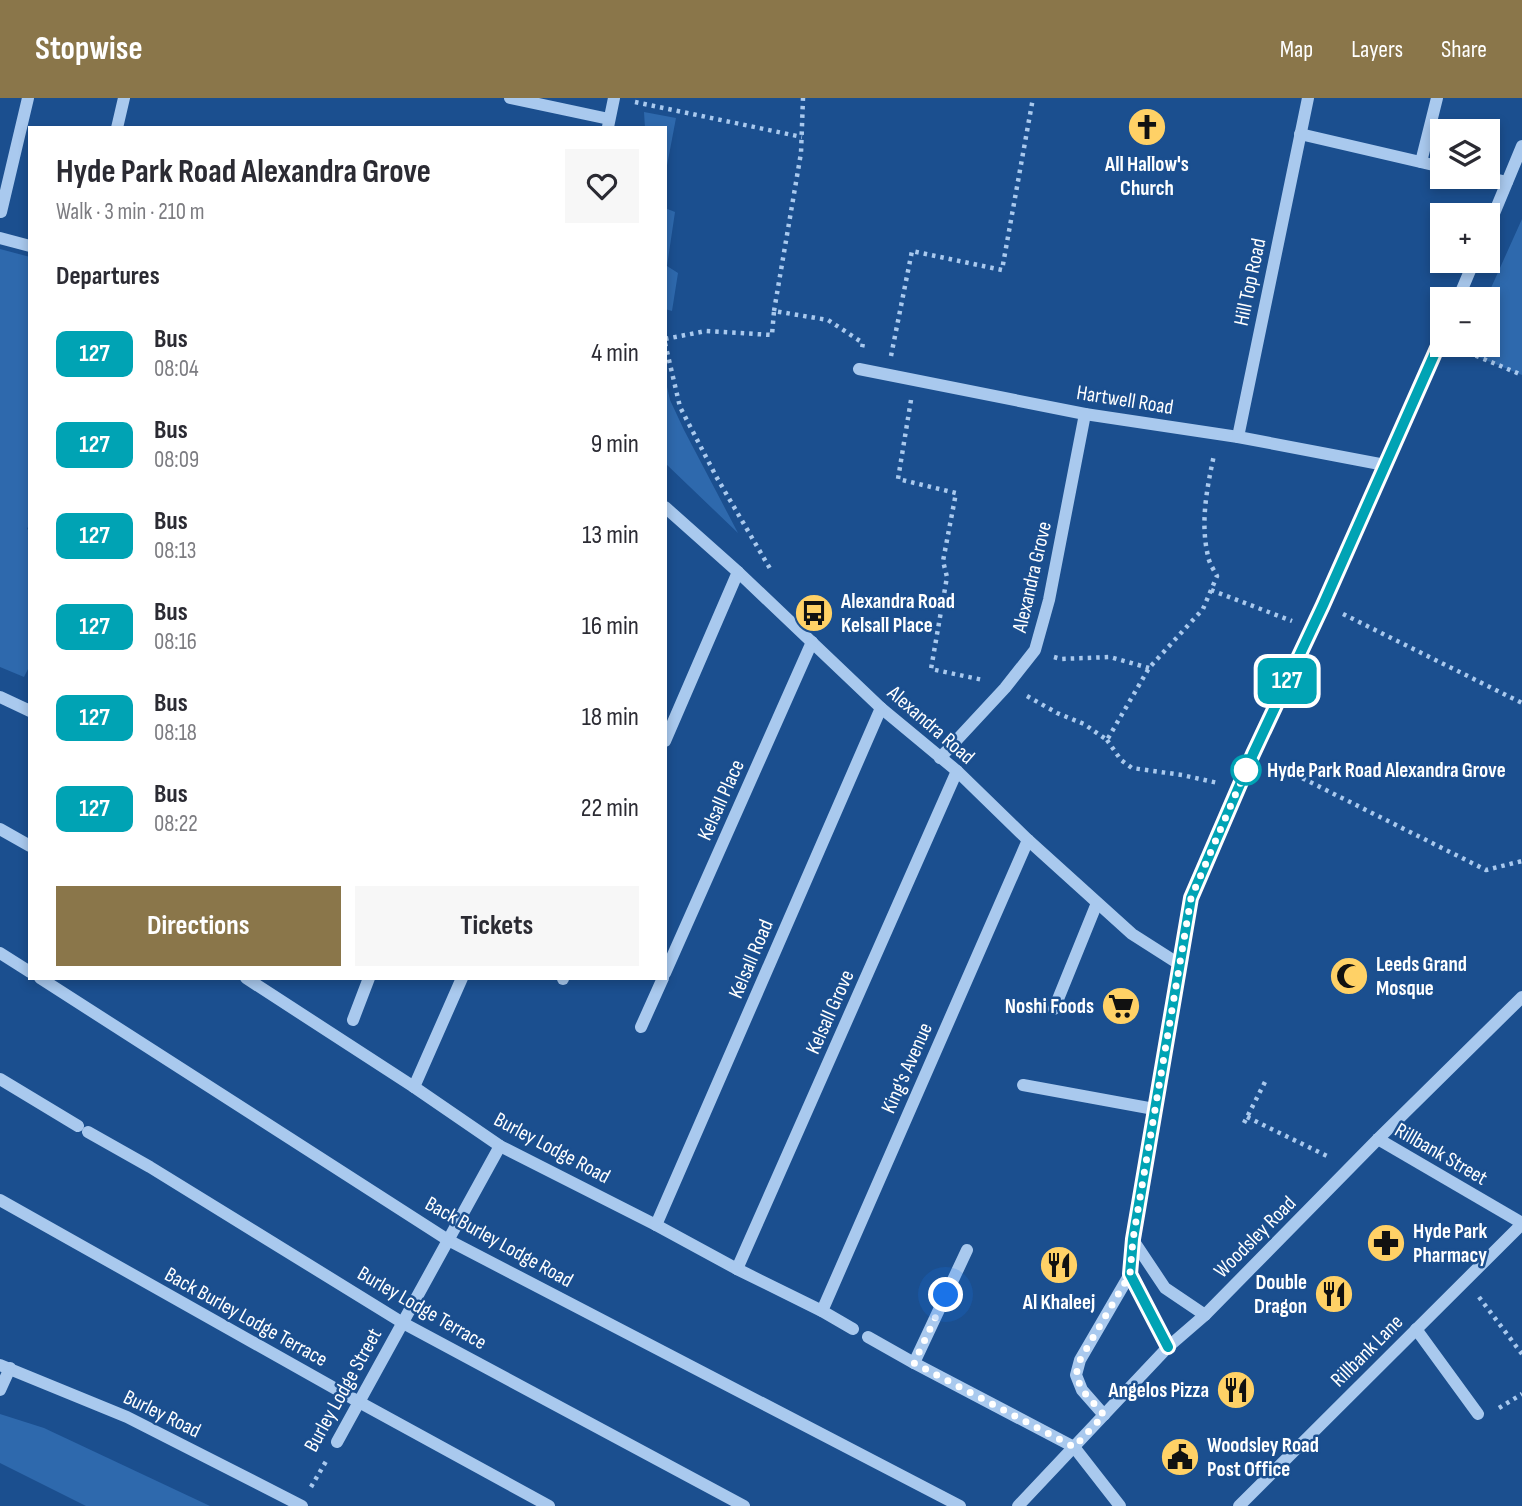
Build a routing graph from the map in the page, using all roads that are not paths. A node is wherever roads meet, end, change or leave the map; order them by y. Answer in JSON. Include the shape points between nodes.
{"nodes":[{"id":1,"x":28,"y":98,"type":"edge"},
{"id":2,"x":124,"y":98,"type":"edge"},
{"id":3,"x":510,"y":98,"type":"edge"},
{"id":4,"x":1308,"y":98,"type":"edge"},
{"id":5,"x":1437,"y":98,"type":"edge"},
{"id":6,"x":619,"y":99,"type":"edge"},
{"id":7,"x":608,"y":124,"type":"edge"},
{"id":8,"x":117,"y":126,"type":"edge"},
{"id":9,"x":1300,"y":134,"type":"junction"},
{"id":10,"x":1522,"y":146,"type":"edge"},
{"id":11,"x":1421,"y":162,"type":"junction"},
{"id":12,"x":1430,"y":164,"type":"edge"},
{"id":13,"x":1500,"y":180,"type":"edge"},
{"id":14,"x":1507,"y":182,"type":"junction"},
{"id":15,"x":1498,"y":203,"type":"edge"},
{"id":16,"x":1,"y":212,"type":"edge"},
{"id":17,"x":0,"y":238,"type":"edge"},
{"id":18,"x":28,"y":245,"type":"edge"},
{"id":19,"x":1433,"y":357,"type":"edge"},
{"id":20,"x":859,"y":369,"type":"road end"},
{"id":21,"x":1085,"y":414,"type":"junction"},
{"id":22,"x":1238,"y":437,"type":"junction"},
{"id":23,"x":1385,"y":465,"type":"junction"},
{"id":24,"x":667,"y":511,"type":"edge"},
{"id":25,"x":738,"y":572,"type":"junction"},
{"id":26,"x":812,"y":642,"type":"junction"},
{"id":27,"x":0,"y":697,"type":"edge"},
{"id":28,"x":881,"y":708,"type":"junction"},
{"id":29,"x":28,"y":710,"type":"edge"},
{"id":30,"x":667,"y":736,"type":"edge"},
{"id":31,"x":940,"y":758,"type":"junction"},
{"id":32,"x":957,"y":771,"type":"junction"},
{"id":33,"x":0,"y":829,"type":"edge"},
{"id":34,"x":1028,"y":841,"type":"junction"},
{"id":35,"x":28,"y":845,"type":"edge"},
{"id":36,"x":1097,"y":903,"type":"junction"},
{"id":37,"x":0,"y":953,"type":"edge"},
{"id":38,"x":1179,"y":964,"type":"junction"},
{"id":39,"x":667,"y":968,"type":"edge"},
{"id":40,"x":28,"y":971,"type":"edge"},
{"id":41,"x":43,"y":980,"type":"edge"},
{"id":42,"x":368,"y":980,"type":"edge"},
{"id":43,"x":461,"y":980,"type":"edge"},
{"id":44,"x":662,"y":980,"type":"edge"},
{"id":45,"x":260,"y":982,"type":"edge"},
{"id":46,"x":1522,"y":997,"type":"edge"},
{"id":47,"x":1054,"y":1009,"type":"dead end"},
{"id":48,"x":352,"y":1020,"type":"dead end"},
{"id":49,"x":641,"y":1027,"type":"dead end"},
{"id":50,"x":0,"y":1079,"type":"edge"},
{"id":51,"x":1023,"y":1085,"type":"dead end"},
{"id":52,"x":414,"y":1087,"type":"junction"},
{"id":53,"x":1154,"y":1109,"type":"junction"},
{"id":54,"x":1378,"y":1139,"type":"junction"},
{"id":55,"x":500,"y":1146,"type":"junction"},
{"id":56,"x":0,"y":1200,"type":"edge"},
{"id":57,"x":1522,"y":1224,"type":"edge"},
{"id":58,"x":656,"y":1225,"type":"junction"},
{"id":59,"x":1133,"y":1239,"type":"junction"},
{"id":60,"x":448,"y":1240,"type":"junction"},
{"id":61,"x":967,"y":1250,"type":"dead end"},
{"id":62,"x":737,"y":1269,"type":"junction"},
{"id":63,"x":1130,"y":1274,"type":"junction"},
{"id":64,"x":822,"y":1311,"type":"junction"},
{"id":65,"x":1205,"y":1315,"type":"junction"},
{"id":66,"x":403,"y":1323,"type":"junction"},
{"id":67,"x":853,"y":1329,"type":"dead end"},
{"id":68,"x":1416,"y":1329,"type":"junction"},
{"id":69,"x":868,"y":1337,"type":"dead end"},
{"id":70,"x":1168,"y":1347,"type":"junction"},
{"id":71,"x":914,"y":1363,"type":"junction"},
{"id":72,"x":5,"y":1367,"type":"edge"},
{"id":73,"x":0,"y":1390,"type":"edge"},
{"id":74,"x":359,"y":1402,"type":"junction"},
{"id":75,"x":1478,"y":1414,"type":"dead end"},
{"id":76,"x":1104,"y":1415,"type":"junction"},
{"id":77,"x":337,"y":1442,"type":"road end"},
{"id":78,"x":1074,"y":1447,"type":"junction"},
{"id":79,"x":301,"y":1505,"type":"edge"},
{"id":80,"x":549,"y":1506,"type":"edge"},
{"id":81,"x":744,"y":1506,"type":"edge"},
{"id":82,"x":960,"y":1506,"type":"edge"},
{"id":83,"x":1018,"y":1506,"type":"edge"},
{"id":84,"x":1120,"y":1506,"type":"edge"},
{"id":85,"x":1239,"y":1506,"type":"edge"}],
"edges":[{"from":1,"to":16,"type":"street"},
{"from":2,"to":8,"type":"street"},
{"from":3,"to":7,"type":"street"},
{"from":4,"to":9,"type":"street","name":"Hill Top Road"},
{"from":5,"to":11,"type":"street"},
{"from":6,"to":7,"type":"street"},
{"from":9,"to":11,"type":"street"},
{"from":9,"to":22,"type":"street","name":"Hill Top Road"},
{"from":10,"to":14,"type":"street"},
{"from":11,"to":12,"type":"street"},
{"from":13,"to":14,"type":"street"},
{"from":14,"to":15,"type":"street"},
{"from":17,"to":18,"type":"street"},
{"from":19,"to":23,"type":"street"},
{"from":20,"to":21,"type":"street","name":"Hartwell Road"},
{"from":21,"to":22,"type":"street","name":"Hartwell Road"},
{"from":21,"to":31,"type":"street","name":"Alexandra Grove","via":[[1035,650]]},
{"from":22,"to":23,"type":"street","name":"Hartwell Road"},
{"from":23,"to":38,"type":"street","via":[[1191,898]]},
{"from":24,"to":25,"type":"street","name":"Alexandra Road"},
{"from":25,"to":26,"type":"street","name":"Alexandra Road"},
{"from":25,"to":30,"type":"street"},
{"from":26,"to":28,"type":"street","name":"Alexandra Road"},
{"from":26,"to":39,"type":"street","name":"Kelsall Place"},
{"from":27,"to":29,"type":"street"},
{"from":28,"to":31,"type":"street","name":"Alexandra Road"},
{"from":28,"to":58,"type":"street","name":"Kelsall Road"},
{"from":31,"to":32,"type":"street","name":"Alexandra Road"},
{"from":32,"to":34,"type":"street","name":"Alexandra Road"},
{"from":32,"to":62,"type":"street","name":"Kelsall Grove"},
{"from":33,"to":35,"type":"street"},
{"from":34,"to":36,"type":"street","name":"Alexandra Road"},
{"from":34,"to":64,"type":"street","name":"King's Avenue"},
{"from":36,"to":38,"type":"street","name":"Alexandra Road","via":[[1132,934]]},
{"from":36,"to":47,"type":"street"},
{"from":37,"to":40,"type":"street"},
{"from":38,"to":53,"type":"street"},
{"from":41,"to":60,"type":"street","name":"Back Burley Lodge Road"},
{"from":42,"to":48,"type":"street"},
{"from":43,"to":52,"type":"street"},
{"from":44,"to":49,"type":"street"},
{"from":45,"to":52,"type":"street","name":"Burley Lodge Road"},
{"from":46,"to":54,"type":"street","name":"Woodsley Road"},
{"from":50,"to":66,"type":"street","name":"Burley Lodge Terrace"},
{"from":51,"to":53,"type":"street"},
{"from":52,"to":55,"type":"street","name":"Burley Lodge Road"},
{"from":53,"to":59,"type":"street"},
{"from":54,"to":57,"type":"street","name":"Rillbank Street"},
{"from":54,"to":65,"type":"street","name":"Woodsley Road"},
{"from":55,"to":58,"type":"street","name":"Burley Lodge Road"},
{"from":55,"to":60,"type":"street","name":"Burley Lodge Street"},
{"from":56,"to":74,"type":"street","name":"Back Burley Lodge Terrace"},
{"from":57,"to":68,"type":"street","name":"Rillbank Lane"},
{"from":58,"to":62,"type":"street","name":"Burley Lodge Road"},
{"from":59,"to":63,"type":"street"},
{"from":59,"to":65,"type":"street","via":[[1165,1288]]},
{"from":60,"to":66,"type":"street","name":"Burley Lodge Street"},
{"from":60,"to":82,"type":"street","name":"Back Burley Lodge Road"},
{"from":61,"to":71,"type":"street"},
{"from":62,"to":64,"type":"street","name":"Burley Lodge Road"},
{"from":63,"to":70,"type":"street"},
{"from":63,"to":76,"type":"street","via":[[1080,1360],[1076,1375],[1082,1390]]},
{"from":64,"to":67,"type":"street","name":"Burley Lodge Road"},
{"from":65,"to":70,"type":"street","name":"Woodsley Road"},
{"from":66,"to":74,"type":"street","name":"Burley Lodge Street"},
{"from":66,"to":81,"type":"street","name":"Burley Lodge Terrace"},
{"from":68,"to":75,"type":"street"},
{"from":68,"to":85,"type":"street","name":"Rillbank Lane"},
{"from":69,"to":71,"type":"street"},
{"from":70,"to":76,"type":"street","name":"Woodsley Road"},
{"from":71,"to":78,"type":"street"},
{"from":72,"to":73,"type":"street"},
{"from":72,"to":79,"type":"street","name":"Burley Road","via":[[127,1417]]},
{"from":74,"to":77,"type":"street","name":"Burley Lodge Street"},
{"from":74,"to":80,"type":"street","name":"Back Burley Lodge Terrace"},
{"from":76,"to":78,"type":"street","name":"Woodsley Road"},
{"from":78,"to":83,"type":"street","name":"Woodsley Road"},
{"from":78,"to":84,"type":"street"}]}
